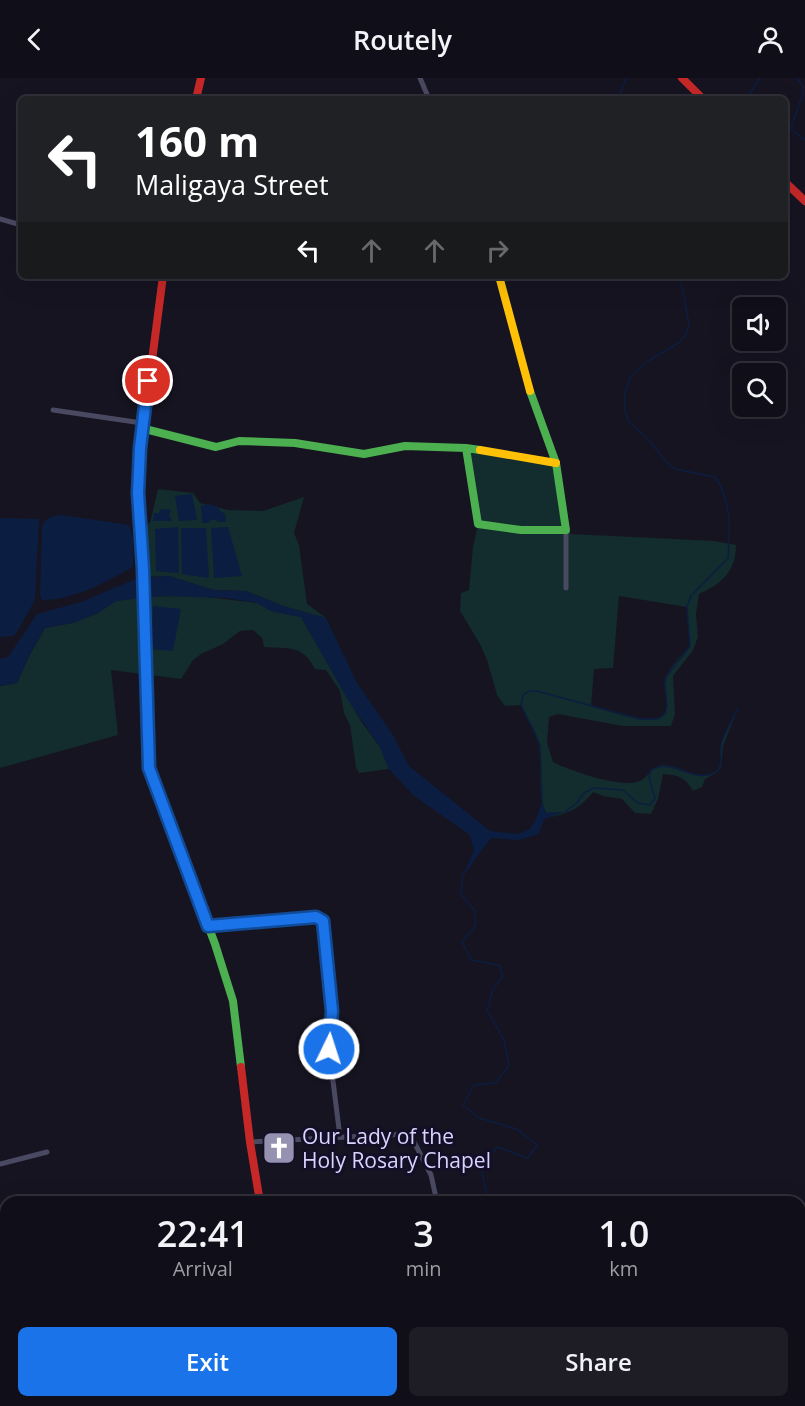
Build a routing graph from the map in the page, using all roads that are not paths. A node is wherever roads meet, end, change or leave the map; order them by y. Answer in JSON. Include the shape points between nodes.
{"nodes":[{"id":1,"x":201,"y":78,"type":"edge"},
{"id":2,"x":420,"y":78,"type":"edge"},
{"id":3,"x":682,"y":78,"type":"edge"},
{"id":4,"x":197,"y":96,"type":"edge"},
{"id":5,"x":428,"y":96,"type":"edge"},
{"id":6,"x":700,"y":96,"type":"edge"},
{"id":7,"x":788,"y":185,"type":"edge"},
{"id":8,"x":805,"y":201,"type":"edge"},
{"id":9,"x":0,"y":219,"type":"edge"},
{"id":10,"x":18,"y":224,"type":"edge"},
{"id":11,"x":163,"y":279,"type":"edge"},
{"id":12,"x":500,"y":279,"type":"edge"},
{"id":13,"x":53,"y":410,"type":"dead end"},
{"id":14,"x":142,"y":425,"type":"junction"},
{"id":15,"x":466,"y":448,"type":"junction"},
{"id":16,"x":556,"y":463,"type":"junction"},
{"id":17,"x":566,"y":530,"type":"junction"},
{"id":18,"x":566,"y":588,"type":"dead end"},
{"id":19,"x":208,"y":926,"type":"junction"},
{"id":20,"x":340,"y":1137,"type":"junction"},
{"id":21,"x":250,"y":1143,"type":"junction"},
{"id":22,"x":47,"y":1152,"type":"dead end"},
{"id":23,"x":0,"y":1164,"type":"edge"},
{"id":24,"x":259,"y":1196,"type":"edge"},
{"id":25,"x":436,"y":1196,"type":"edge"}],
"edges":[{"from":1,"to":4,"type":"main road"},
{"from":2,"to":5,"type":"street"},
{"from":3,"to":6,"type":"main road"},
{"from":7,"to":8,"type":"main road"},
{"from":9,"to":10,"type":"street"},
{"from":11,"to":14,"type":"main road"},
{"from":12,"to":16,"type":"main road","via":[[534,405]]},
{"from":13,"to":14,"type":"street"},
{"from":14,"to":15,"type":"main road","via":[[216,447],[239,441],[295,443],[364,454],[405,446]]},
{"from":14,"to":19,"type":"main road","via":[[138,493],[149,768]]},
{"from":15,"to":16,"type":"main road"},
{"from":15,"to":17,"type":"main road","via":[[478,524],[521,530]]},
{"from":16,"to":17,"type":"main road"},
{"from":17,"to":18,"type":"street"},
{"from":19,"to":20,"type":"street","via":[[316,917],[323,921],[332,1011],[329,1049]]},
{"from":19,"to":21,"type":"main road","via":[[233,1001]]},
{"from":20,"to":21,"type":"street"},
{"from":20,"to":25,"type":"street","via":[[410,1136],[431,1175]]},
{"from":21,"to":24,"type":"main road"},
{"from":22,"to":23,"type":"street"}]}
